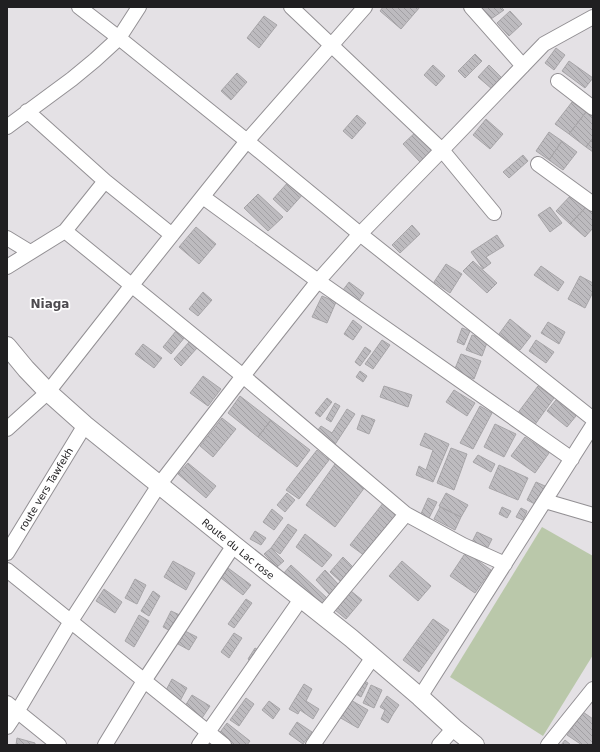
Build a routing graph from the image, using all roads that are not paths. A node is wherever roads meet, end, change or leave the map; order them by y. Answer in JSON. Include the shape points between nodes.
{"nodes":[{"id":1,"x":79,"y":7,"type":"edge"},
{"id":2,"x":139,"y":7,"type":"edge"},
{"id":3,"x":291,"y":7,"type":"edge"},
{"id":4,"x":365,"y":7,"type":"edge"},
{"id":5,"x":471,"y":7,"type":"edge"},
{"id":6,"x":593,"y":17,"type":"edge"},
{"id":7,"x":119,"y":38,"type":"junction"},
{"id":8,"x":331,"y":45,"type":"junction"},
{"id":9,"x":523,"y":66,"type":"junction"},
{"id":10,"x":558,"y":81,"type":"dead end"},
{"id":11,"x":593,"y":108,"type":"edge"},
{"id":12,"x":27,"y":111,"type":"junction"},
{"id":13,"x":7,"y":127,"type":"edge"},
{"id":14,"x":247,"y":141,"type":"junction"},
{"id":15,"x":442,"y":150,"type":"junction"},
{"id":16,"x":538,"y":164,"type":"dead end"},
{"id":17,"x":105,"y":181,"type":"junction"},
{"id":18,"x":203,"y":197,"type":"junction"},
{"id":19,"x":593,"y":204,"type":"edge"},
{"id":20,"x":494,"y":213,"type":"dead end"},
{"id":21,"x":65,"y":231,"type":"junction"},
{"id":22,"x":360,"y":234,"type":"junction"},
{"id":23,"x":172,"y":235,"type":"junction"},
{"id":24,"x":7,"y":238,"type":"edge"},
{"id":25,"x":30,"y":252,"type":"junction"},
{"id":26,"x":7,"y":267,"type":"edge"},
{"id":27,"x":318,"y":281,"type":"junction"},
{"id":28,"x":132,"y":285,"type":"junction"},
{"id":29,"x":7,"y":346,"type":"edge"},
{"id":30,"x":243,"y":376,"type":"junction"},
{"id":31,"x":48,"y":392,"type":"junction"},
{"id":32,"x":593,"y":419,"type":"edge"},
{"id":33,"x":85,"y":425,"type":"junction"},
{"id":34,"x":593,"y":425,"type":"edge"},
{"id":35,"x":7,"y":429,"type":"edge"},
{"id":36,"x":572,"y":459,"type":"junction"},
{"id":37,"x":159,"y":485,"type":"junction"},
{"id":38,"x":545,"y":501,"type":"junction"},
{"id":39,"x":406,"y":514,"type":"junction"},
{"id":40,"x":593,"y":515,"type":"edge"},
{"id":41,"x":234,"y":545,"type":"junction"},
{"id":42,"x":7,"y":554,"type":"edge"},
{"id":43,"x":505,"y":564,"type":"junction"},
{"id":44,"x":7,"y":570,"type":"edge"},
{"id":45,"x":301,"y":599,"type":"junction"},
{"id":46,"x":322,"y":615,"type":"junction"},
{"id":47,"x":71,"y":621,"type":"junction"},
{"id":48,"x":373,"y":657,"type":"junction"},
{"id":49,"x":144,"y":681,"type":"junction"},
{"id":50,"x":593,"y":689,"type":"edge"},
{"id":51,"x":420,"y":697,"type":"junction"},
{"id":52,"x":12,"y":707,"type":"edge"},
{"id":53,"x":7,"y":727,"type":"edge"},
{"id":54,"x":454,"y":728,"type":"junction"},
{"id":55,"x":207,"y":732,"type":"junction"},
{"id":56,"x":59,"y":745,"type":"edge"},
{"id":57,"x":105,"y":745,"type":"edge"},
{"id":58,"x":199,"y":745,"type":"edge"},
{"id":59,"x":224,"y":745,"type":"edge"},
{"id":60,"x":313,"y":745,"type":"edge"},
{"id":61,"x":440,"y":745,"type":"edge"},
{"id":62,"x":475,"y":745,"type":"edge"},
{"id":63,"x":548,"y":745,"type":"edge"}],
"edges":[{"from":1,"to":7,"type":"street"},
{"from":2,"to":7,"type":"street"},
{"from":3,"to":8,"type":"street"},
{"from":4,"to":8,"type":"street"},
{"from":5,"to":9,"type":"street"},
{"from":6,"to":9,"type":"street","via":[[544,44]]},
{"from":7,"to":12,"type":"street","via":[[72,79]]},
{"from":7,"to":14,"type":"street"},
{"from":8,"to":14,"type":"street"},
{"from":8,"to":15,"type":"street"},
{"from":9,"to":15,"type":"street"},
{"from":10,"to":11,"type":"street"},
{"from":12,"to":13,"type":"street"},
{"from":12,"to":17,"type":"street"},
{"from":14,"to":18,"type":"street"},
{"from":14,"to":22,"type":"street"},
{"from":15,"to":20,"type":"street"},
{"from":15,"to":22,"type":"street"},
{"from":16,"to":19,"type":"street"},
{"from":17,"to":21,"type":"street"},
{"from":17,"to":23,"type":"street"},
{"from":18,"to":23,"type":"street"},
{"from":18,"to":27,"type":"street"},
{"from":21,"to":25,"type":"street"},
{"from":21,"to":28,"type":"street"},
{"from":22,"to":27,"type":"street"},
{"from":22,"to":32,"type":"street"},
{"from":23,"to":28,"type":"street"},
{"from":24,"to":25,"type":"street"},
{"from":25,"to":26,"type":"street"},
{"from":27,"to":30,"type":"street"},
{"from":27,"to":36,"type":"street"},
{"from":28,"to":30,"type":"street"},
{"from":28,"to":31,"type":"street"},
{"from":29,"to":31,"type":"main road","name":"Route du Lac rose"},
{"from":30,"to":37,"type":"street"},
{"from":30,"to":39,"type":"street"},
{"from":31,"to":33,"type":"main road","name":"Route du Lac rose"},
{"from":31,"to":35,"type":"street"},
{"from":33,"to":37,"type":"main road","name":"Route du Lac rose"},
{"from":33,"to":42,"type":"street","name":"route vers Tawfekh"},
{"from":34,"to":36,"type":"street"},
{"from":36,"to":38,"type":"street"},
{"from":37,"to":41,"type":"main road","name":"Route du Lac rose"},
{"from":37,"to":47,"type":"street"},
{"from":38,"to":40,"type":"street"},
{"from":38,"to":43,"type":"street"},
{"from":39,"to":43,"type":"street"},
{"from":39,"to":46,"type":"street"},
{"from":41,"to":45,"type":"main road","name":"Route du Lac rose"},
{"from":41,"to":49,"type":"street"},
{"from":43,"to":51,"type":"street"},
{"from":44,"to":47,"type":"street"},
{"from":45,"to":46,"type":"main road","name":"Route du Lac rose"},
{"from":45,"to":55,"type":"street"},
{"from":46,"to":48,"type":"main road","name":"Route du Lac rose"},
{"from":47,"to":49,"type":"street"},
{"from":47,"to":52,"type":"street"},
{"from":48,"to":51,"type":"main road","name":"Route du Lac rose"},
{"from":48,"to":60,"type":"street"},
{"from":49,"to":55,"type":"street"},
{"from":49,"to":57,"type":"street"},
{"from":50,"to":63,"type":"street"},
{"from":51,"to":54,"type":"main road","name":"Route du Lac rose"},
{"from":52,"to":53,"type":"street"},
{"from":52,"to":56,"type":"street"},
{"from":54,"to":61,"type":"street"},
{"from":54,"to":62,"type":"main road","name":"Route du Lac rose"},
{"from":55,"to":58,"type":"street"},
{"from":55,"to":59,"type":"street"}]}
